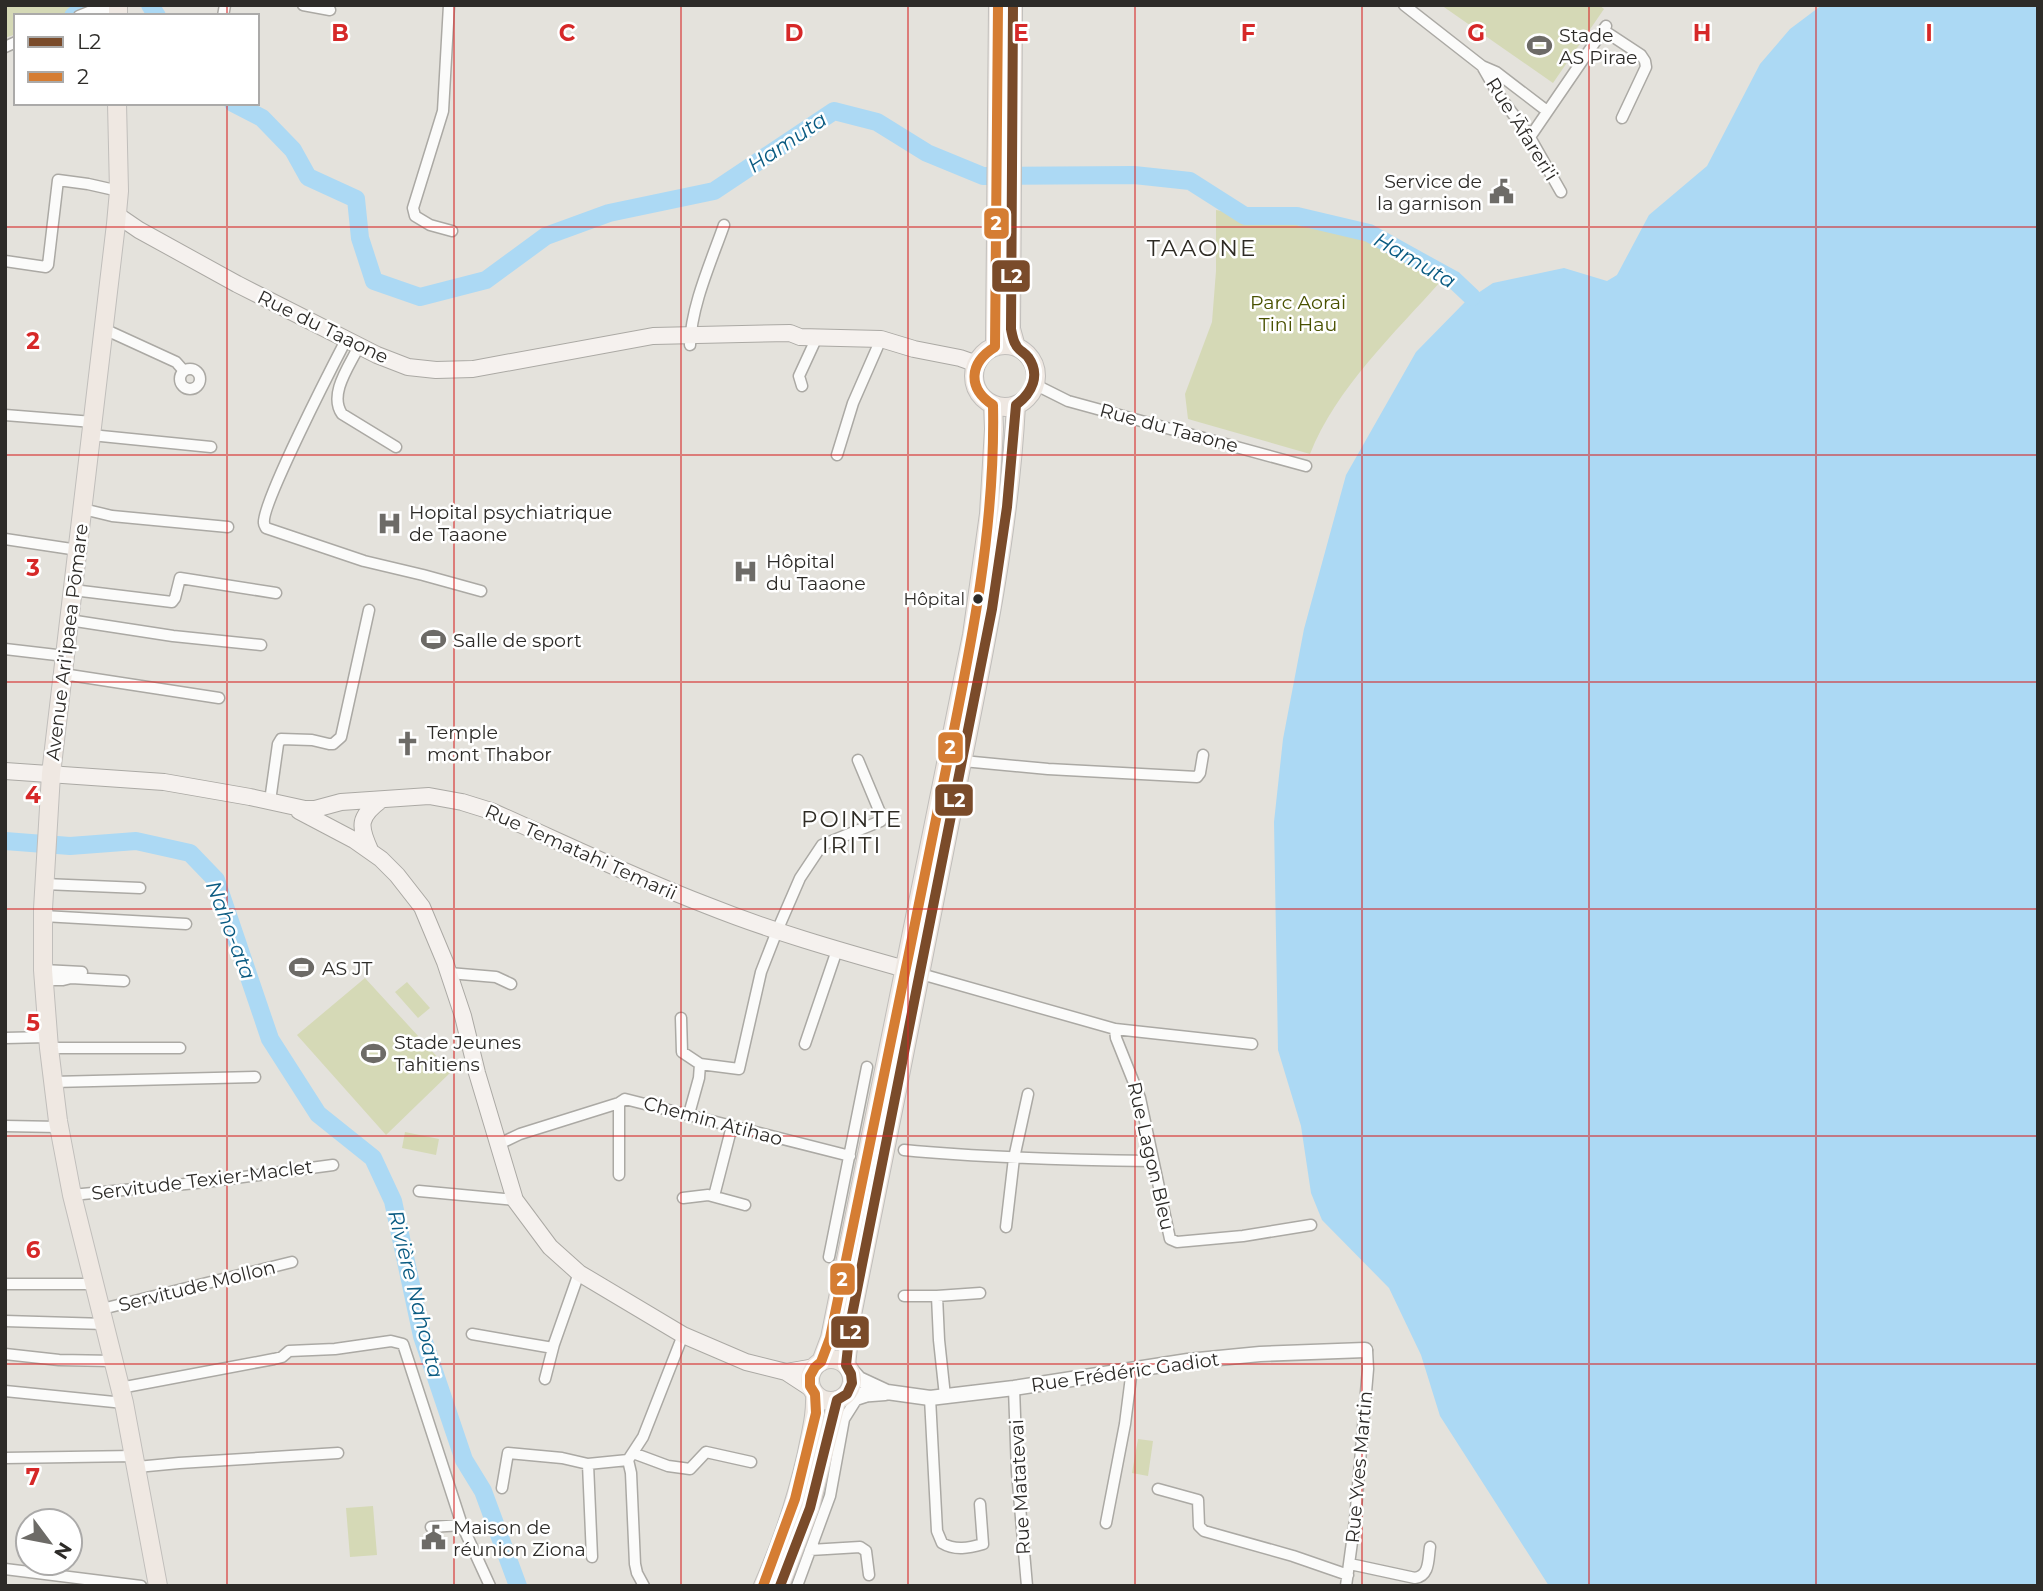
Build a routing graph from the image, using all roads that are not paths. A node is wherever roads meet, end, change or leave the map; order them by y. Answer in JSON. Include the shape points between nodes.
{"nodes":[{"id":1,"x":303,"y":5,"type":"edge"},
{"id":2,"x":449,"y":5,"type":"edge"},
{"id":3,"x":998,"y":5,"type":"edge"},
{"id":4,"x":1013,"y":5,"type":"edge"},
{"id":5,"x":1404,"y":5,"type":"edge"},
{"id":6,"x":118,"y":9,"type":"edge"},
{"id":7,"x":330,"y":10,"type":"dead end"},
{"id":8,"x":84,"y":14,"type":"edge"},
{"id":9,"x":1482,"y":66,"type":"junction"},
{"id":10,"x":117,"y":105,"type":"edge"},
{"id":11,"x":1547,"y":111,"type":"junction"},
{"id":12,"x":1622,"y":118,"type":"dead end"},
{"id":13,"x":1530,"y":137,"type":"junction"},
{"id":14,"x":1005,"y":160,"type":"junction"},
{"id":15,"x":1005,"y":183,"type":"junction"},
{"id":16,"x":118,"y":191,"type":"junction"},
{"id":17,"x":1561,"y":192,"type":"dead end"},
{"id":18,"x":117,"y":215,"type":"junction"},
{"id":19,"x":724,"y":225,"type":"dead end"},
{"id":20,"x":452,"y":231,"type":"dead end"},
{"id":21,"x":5,"y":261,"type":"edge"},
{"id":22,"x":104,"y":329,"type":"junction"},
{"id":23,"x":809,"y":337,"type":"junction"},
{"id":24,"x":881,"y":339,"type":"junction"},
{"id":25,"x":691,"y":340,"type":"junction"},
{"id":26,"x":352,"y":343,"type":"junction"},
{"id":27,"x":995,"y":347,"type":"junction"},
{"id":28,"x":1016,"y":347,"type":"junction"},
{"id":29,"x":976,"y":364,"type":"junction"},
{"id":30,"x":184,"y":371,"type":"dead end"},
{"id":31,"x":1034,"y":384,"type":"junction"},
{"id":32,"x":802,"y":386,"type":"dead end"},
{"id":33,"x":993,"y":405,"type":"junction"},
{"id":34,"x":1016,"y":405,"type":"junction"},
{"id":35,"x":5,"y":415,"type":"edge"},
{"id":36,"x":92,"y":429,"type":"junction"},
{"id":37,"x":211,"y":447,"type":"dead end"},
{"id":38,"x":396,"y":447,"type":"dead end"},
{"id":39,"x":837,"y":455,"type":"dead end"},
{"id":40,"x":1306,"y":466,"type":"dead end"},
{"id":41,"x":83,"y":509,"type":"junction"},
{"id":42,"x":228,"y":527,"type":"dead end"},
{"id":43,"x":5,"y":539,"type":"edge"},
{"id":44,"x":78,"y":550,"type":"junction"},
{"id":45,"x":73,"y":590,"type":"junction"},
{"id":46,"x":481,"y":591,"type":"dead end"},
{"id":47,"x":276,"y":593,"type":"dead end"},
{"id":48,"x":369,"y":610,"type":"dead end"},
{"id":49,"x":69,"y":620,"type":"junction"},
{"id":50,"x":261,"y":645,"type":"dead end"},
{"id":51,"x":5,"y":649,"type":"edge"},
{"id":52,"x":65,"y":656,"type":"junction"},
{"id":53,"x":63,"y":674,"type":"junction"},
{"id":54,"x":219,"y":698,"type":"dead end"},
{"id":55,"x":1203,"y":755,"type":"dead end"},
{"id":56,"x":858,"y":760,"type":"dead end"},
{"id":57,"x":962,"y":761,"type":"junction"},
{"id":58,"x":5,"y":771,"type":"edge"},
{"id":59,"x":51,"y":774,"type":"junction"},
{"id":60,"x":270,"y":800,"type":"junction"},
{"id":61,"x":381,"y":800,"type":"junction"},
{"id":62,"x":288,"y":805,"type":"junction"},
{"id":63,"x":315,"y":809,"type":"junction"},
{"id":64,"x":370,"y":850,"type":"junction"},
{"id":65,"x":44,"y":884,"type":"junction"},
{"id":66,"x":140,"y":888,"type":"dead end"},
{"id":67,"x":43,"y":916,"type":"junction"},
{"id":68,"x":186,"y":924,"type":"dead end"},
{"id":69,"x":776,"y":931,"type":"junction"},
{"id":70,"x":837,"y":950,"type":"junction"},
{"id":71,"x":913,"y":971,"type":"junction"},
{"id":72,"x":449,"y":973,"type":"junction"},
{"id":73,"x":43,"y":975,"type":"junction"},
{"id":74,"x":123,"y":977,"type":"dead end"},
{"id":75,"x":511,"y":984,"type":"dead end"},
{"id":76,"x":681,"y":1018,"type":"dead end"},
{"id":77,"x":1115,"y":1029,"type":"junction"},
{"id":78,"x":5,"y":1038,"type":"edge"},
{"id":79,"x":48,"y":1043,"type":"junction"},
{"id":80,"x":805,"y":1044,"type":"dead end"},
{"id":81,"x":1252,"y":1044,"type":"dead end"},
{"id":82,"x":180,"y":1048,"type":"dead end"},
{"id":83,"x":700,"y":1064,"type":"junction"},
{"id":84,"x":867,"y":1068,"type":"dead end"},
{"id":85,"x":255,"y":1077,"type":"dead end"},
{"id":86,"x":53,"y":1082,"type":"junction"},
{"id":87,"x":1028,"y":1094,"type":"dead end"},
{"id":88,"x":619,"y":1103,"type":"junction"},
{"id":89,"x":689,"y":1114,"type":"junction"},
{"id":90,"x":5,"y":1126,"type":"edge"},
{"id":91,"x":732,"y":1126,"type":"junction"},
{"id":92,"x":59,"y":1127,"type":"junction"},
{"id":93,"x":499,"y":1144,"type":"junction"},
{"id":94,"x":904,"y":1150,"type":"dead end"},
{"id":95,"x":850,"y":1156,"type":"junction"},
{"id":96,"x":1014,"y":1158,"type":"junction"},
{"id":97,"x":1153,"y":1161,"type":"junction"},
{"id":98,"x":332,"y":1165,"type":"dead end"},
{"id":99,"x":619,"y":1175,"type":"dead end"},
{"id":100,"x":419,"y":1191,"type":"dead end"},
{"id":101,"x":72,"y":1195,"type":"junction"},
{"id":102,"x":714,"y":1195,"type":"junction"},
{"id":103,"x":683,"y":1198,"type":"dead end"},
{"id":104,"x":515,"y":1200,"type":"junction"},
{"id":105,"x":745,"y":1205,"type":"dead end"},
{"id":106,"x":1311,"y":1226,"type":"dead end"},
{"id":107,"x":1006,"y":1227,"type":"dead end"},
{"id":108,"x":829,"y":1257,"type":"dead end"},
{"id":109,"x":292,"y":1262,"type":"dead end"},
{"id":110,"x":579,"y":1273,"type":"junction"},
{"id":111,"x":5,"y":1284,"type":"edge"},
{"id":112,"x":95,"y":1284,"type":"junction"},
{"id":113,"x":980,"y":1293,"type":"dead end"},
{"id":114,"x":904,"y":1296,"type":"dead end"},
{"id":115,"x":937,"y":1296,"type":"junction"},
{"id":116,"x":103,"y":1317,"type":"junction"},
{"id":117,"x":5,"y":1321,"type":"edge"},
{"id":118,"x":472,"y":1334,"type":"dead end"},
{"id":119,"x":683,"y":1335,"type":"junction"},
{"id":120,"x":553,"y":1348,"type":"junction"},
{"id":121,"x":1365,"y":1350,"type":"joint"},
{"id":122,"x":5,"y":1354,"type":"edge"},
{"id":123,"x":114,"y":1361,"type":"junction"},
{"id":124,"x":818,"y":1364,"type":"junction"},
{"id":125,"x":847,"y":1367,"type":"junction"},
{"id":126,"x":1132,"y":1369,"type":"junction"},
{"id":127,"x":786,"y":1372,"type":"junction"},
{"id":128,"x":545,"y":1379,"type":"dead end"},
{"id":129,"x":1014,"y":1388,"type":"junction"},
{"id":130,"x":5,"y":1391,"type":"edge"},
{"id":131,"x":813,"y":1392,"type":"junction"},
{"id":132,"x":887,"y":1392,"type":"junction"},
{"id":133,"x":866,"y":1394,"type":"junction"},
{"id":134,"x":122,"y":1396,"type":"junction"},
{"id":135,"x":945,"y":1396,"type":"junction"},
{"id":136,"x":841,"y":1398,"type":"junction"},
{"id":137,"x":930,"y":1398,"type":"junction"},
{"id":138,"x":338,"y":1453,"type":"dead end"},
{"id":139,"x":630,"y":1456,"type":"junction"},
{"id":140,"x":5,"y":1458,"type":"edge"},
{"id":141,"x":136,"y":1461,"type":"junction"},
{"id":142,"x":751,"y":1462,"type":"dead end"},
{"id":143,"x":588,"y":1464,"type":"junction"},
{"id":144,"x":502,"y":1488,"type":"dead end"},
{"id":145,"x":1158,"y":1489,"type":"dead end"},
{"id":146,"x":980,"y":1504,"type":"dead end"},
{"id":147,"x":1106,"y":1523,"type":"dead end"},
{"id":148,"x":462,"y":1525,"type":"junction"},
{"id":149,"x":431,"y":1527,"type":"dead end"},
{"id":150,"x":1430,"y":1547,"type":"dead end"},
{"id":151,"x":810,"y":1550,"type":"junction"},
{"id":152,"x":592,"y":1557,"type":"dead end"},
{"id":153,"x":5,"y":1569,"type":"edge"},
{"id":154,"x":869,"y":1575,"type":"dead end"},
{"id":155,"x":1348,"y":1575,"type":"edge"},
{"id":156,"x":141,"y":1586,"type":"edge"},
{"id":157,"x":158,"y":1586,"type":"edge"},
{"id":158,"x":490,"y":1586,"type":"edge"},
{"id":159,"x":644,"y":1586,"type":"edge"},
{"id":160,"x":763,"y":1586,"type":"edge"},
{"id":161,"x":780,"y":1586,"type":"edge"},
{"id":162,"x":797,"y":1586,"type":"edge"},
{"id":163,"x":1027,"y":1586,"type":"edge"}],
"edges":[{"from":1,"to":7,"type":"street"},
{"from":2,"to":20,"type":"street","via":[[443,111],[413,208],[415,216],[430,225]]},
{"from":3,"to":14,"type":"main road"},
{"from":4,"to":14,"type":"main road"},
{"from":5,"to":9,"type":"street","name":"Rue 'Āfareri'i"},
{"from":6,"to":8,"type":"street"},
{"from":9,"to":11,"type":"street","name":"Rue 'Āfareri'i"},
{"from":9,"to":13,"type":"street","name":"Rue 'Āfareri'i"},
{"from":10,"to":16,"type":"main road","name":"Avenue Ari'ipaea Pōmare"},
{"from":11,"to":12,"type":"street","via":[[1604,28],[1645,61]]},
{"from":11,"to":13,"type":"street"},
{"from":13,"to":17,"type":"street","name":"Rue 'Āfareri'i"},
{"from":14,"to":15,"type":"main road"},
{"from":15,"to":27,"type":"main road"},
{"from":15,"to":28,"type":"main road","via":[[1011,329]]},
{"from":16,"to":18,"type":"main road","name":"Avenue Ari'ipaea Pōmare"},
{"from":16,"to":21,"type":"street","via":[[58,180],[48,265]]},
{"from":18,"to":22,"type":"main road","name":"Avenue Ari'ipaea Pōmare"},
{"from":18,"to":26,"type":"main road","name":"Rue du Taaone"},
{"from":19,"to":25,"type":"street"},
{"from":22,"to":30,"type":"street","via":[[176,362]]},
{"from":22,"to":36,"type":"main road","name":"Avenue Ari'ipaea Pōmare"},
{"from":23,"to":24,"type":"main road","name":"Rue du Taaone"},
{"from":23,"to":25,"type":"main road","name":"Rue du Taaone","via":[[790,333]]},
{"from":23,"to":32,"type":"street","via":[[799,376]]},
{"from":24,"to":29,"type":"main road","name":"Rue du Taaone"},
{"from":24,"to":39,"type":"street","via":[[855,395]]},
{"from":25,"to":26,"type":"main road","name":"Rue du Taaone","via":[[653,336],[472,369],[436,370],[408,367]]},
{"from":26,"to":38,"type":"street","via":[[338,406],[342,414]]},
{"from":26,"to":46,"type":"street","via":[[278,478],[263,522],[266,528],[364,561]]},
{"from":27,"to":28,"type":"main road"},
{"from":27,"to":29,"type":"main road"},
{"from":28,"to":31,"type":"main road","via":[[1031,360]]},
{"from":29,"to":33,"type":"main road","via":[[975,386]]},
{"from":31,"to":34,"type":"main road","via":[[1028,397]]},
{"from":31,"to":40,"type":"street","name":"Rue du Taaone","via":[[1061,399]]},
{"from":33,"to":34,"type":"main road"},
{"from":33,"to":71,"type":"main road","via":[[989,514],[978,604]]},
{"from":34,"to":57,"type":"main road","via":[[1001,562]]},
{"from":35,"to":36,"type":"street"},
{"from":36,"to":37,"type":"street"},
{"from":36,"to":41,"type":"main road","name":"Avenue Ari'ipaea Pōmare"},
{"from":41,"to":42,"type":"street"},
{"from":41,"to":44,"type":"main road","name":"Avenue Ari'ipaea Pōmare"},
{"from":43,"to":44,"type":"street"},
{"from":44,"to":45,"type":"main road","name":"Avenue Ari'ipaea Pōmare"},
{"from":45,"to":47,"type":"street","via":[[172,602],[180,578]]},
{"from":45,"to":49,"type":"main road","name":"Avenue Ari'ipaea Pōmare"},
{"from":48,"to":60,"type":"street","via":[[341,737],[334,744],[281,738]]},
{"from":49,"to":50,"type":"street"},
{"from":49,"to":52,"type":"main road","name":"Avenue Ari'ipaea Pōmare"},
{"from":51,"to":52,"type":"street"},
{"from":52,"to":53,"type":"main road","name":"Avenue Ari'ipaea Pōmare"},
{"from":53,"to":54,"type":"street"},
{"from":53,"to":59,"type":"main road","name":"Avenue Ari'ipaea Pōmare"},
{"from":55,"to":57,"type":"street","via":[[1197,777]]},
{"from":56,"to":69,"type":"street","via":[[881,821],[822,845],[800,878]]},
{"from":57,"to":71,"type":"main road"},
{"from":58,"to":59,"type":"main road"},
{"from":59,"to":60,"type":"main road","via":[[164,782]]},
{"from":59,"to":65,"type":"main road","name":"Avenue Ari'ipaea Pōmare"},
{"from":60,"to":62,"type":"main road"},
{"from":61,"to":63,"type":"main road","name":"Rue Tematahi Temarii"},
{"from":61,"to":64,"type":"main road","via":[[362,824]]},
{"from":61,"to":69,"type":"main road","name":"Rue Tematahi Temarii","via":[[429,796],[477,806],[662,888]]},
{"from":62,"to":63,"type":"main road","name":"Rue Tematahi Temarii"},
{"from":62,"to":64,"type":"main road"},
{"from":63,"to":64,"type":"main road","via":[[350,830]]},
{"from":64,"to":72,"type":"main road","via":[[422,906]]},
{"from":65,"to":66,"type":"street"},
{"from":65,"to":67,"type":"main road","name":"Avenue Ari'ipaea Pōmare"},
{"from":67,"to":68,"type":"street"},
{"from":67,"to":73,"type":"main road","name":"Avenue Ari'ipaea Pōmare"},
{"from":69,"to":70,"type":"main road","name":"Rue Tematahi Temarii"},
{"from":69,"to":83,"type":"street","via":[[761,972],[738,1069]]},
{"from":70,"to":71,"type":"main road","name":"Rue Tematahi Temarii"},
{"from":70,"to":80,"type":"street"},
{"from":71,"to":77,"type":"street","name":"Rue Tematahi Temarii"},
{"from":71,"to":124,"type":"main road","via":[[830,1338]]},
{"from":71,"to":125,"type":"main road","via":[[851,1320]]},
{"from":72,"to":75,"type":"street","via":[[496,977]]},
{"from":72,"to":93,"type":"main road"},
{"from":73,"to":74,"type":"street"},
{"from":73,"to":79,"type":"main road","name":"Avenue Ari'ipaea Pōmare"},
{"from":76,"to":83,"type":"street","via":[[682,1052]]},
{"from":77,"to":81,"type":"street","name":"Rue Tematahi Temarii"},
{"from":77,"to":97,"type":"street","name":"Rue Lagon Bleu","via":[[1140,1098]]},
{"from":78,"to":79,"type":"street"},
{"from":79,"to":82,"type":"street"},
{"from":79,"to":86,"type":"main road","name":"Avenue Ari'ipaea Pōmare"},
{"from":83,"to":89,"type":"street"},
{"from":84,"to":95,"type":"street"},
{"from":85,"to":86,"type":"street"},
{"from":86,"to":92,"type":"main road","name":"Avenue Ari'ipaea Pōmare"},
{"from":87,"to":96,"type":"street"},
{"from":88,"to":89,"type":"street","name":"Chemin Atihao","via":[[625,1099]]},
{"from":88,"to":93,"type":"street","name":"Chemin Atihao"},
{"from":88,"to":99,"type":"street"},
{"from":89,"to":91,"type":"street","name":"Chemin Atihao"},
{"from":90,"to":92,"type":"street"},
{"from":91,"to":95,"type":"street","name":"Chemin Atihao"},
{"from":91,"to":102,"type":"street"},
{"from":92,"to":101,"type":"main road","name":"Avenue Ari'ipaea Pōmare"},
{"from":93,"to":104,"type":"main road"},
{"from":94,"to":96,"type":"street"},
{"from":95,"to":108,"type":"street"},
{"from":96,"to":97,"type":"street"},
{"from":96,"to":107,"type":"street"},
{"from":97,"to":106,"type":"street","name":"Rue Lagon Bleu","via":[[1170,1238],[1177,1242]]},
{"from":98,"to":101,"type":"street","name":"Servitude Texier-Maclet"},
{"from":100,"to":104,"type":"street"},
{"from":101,"to":112,"type":"main road","name":"Avenue Ari'ipaea Pōmare"},
{"from":102,"to":103,"type":"street"},
{"from":102,"to":105,"type":"street"},
{"from":104,"to":110,"type":"main road","via":[[540,1236]]},
{"from":109,"to":116,"type":"street","name":"Servitude Mollon"},
{"from":110,"to":119,"type":"main road"},
{"from":110,"to":120,"type":"street"},
{"from":111,"to":112,"type":"street"},
{"from":112,"to":116,"type":"main road","name":"Avenue Ari'ipaea Pōmare"},
{"from":113,"to":115,"type":"street"},
{"from":114,"to":115,"type":"street"},
{"from":115,"to":135,"type":"street"},
{"from":116,"to":117,"type":"street","name":"Servitude Mollon"},
{"from":116,"to":123,"type":"main road","name":"Avenue Ari'ipaea Pōmare"},
{"from":118,"to":120,"type":"street"},
{"from":119,"to":127,"type":"main road","via":[[746,1362]]},
{"from":119,"to":139,"type":"street","via":[[643,1437]]},
{"from":120,"to":128,"type":"street"},
{"from":121,"to":126,"type":"street","name":"Rue Frédéric Gadiot","via":[[1260,1354]]},
{"from":121,"to":155,"type":"street","name":"Rue Yves Martin","via":[[1368,1370]]},
{"from":122,"to":123,"type":"street"},
{"from":123,"to":134,"type":"main road","name":"Avenue Ari'ipaea Pōmare"},
{"from":124,"to":125,"type":"main road","via":[[834,1359]]},
{"from":124,"to":127,"type":"main road"},
{"from":124,"to":131,"type":"main road","via":[[810,1376]]},
{"from":125,"to":132,"type":"street","name":"Rue Frédéric Gadiot","via":[[859,1379]]},
{"from":125,"to":136,"type":"main road","via":[[852,1383]]},
{"from":126,"to":129,"type":"street","name":"Rue Frédéric Gadiot"},
{"from":126,"to":147,"type":"street"},
{"from":127,"to":131,"type":"main road"},
{"from":129,"to":135,"type":"street","name":"Rue Frédéric Gadiot"},
{"from":129,"to":163,"type":"street","name":"Rue Matatevai"},
{"from":130,"to":134,"type":"street"},
{"from":131,"to":136,"type":"main road","via":[[827,1401]]},
{"from":131,"to":160,"type":"main road","via":[[816,1413],[795,1499]]},
{"from":132,"to":133,"type":"street","name":"Rue Frédéric Gadiot"},
{"from":132,"to":137,"type":"street","name":"Rue Frédéric Gadiot"},
{"from":133,"to":136,"type":"street","name":"Rue Frédéric Gadiot"},
{"from":133,"to":151,"type":"street","via":[[856,1400],[844,1419],[830,1496]]},
{"from":134,"to":141,"type":"main road","name":"Avenue Ari'ipaea Pōmare"},
{"from":134,"to":148,"type":"street","via":[[282,1357],[289,1351],[398,1342],[405,1348]]},
{"from":135,"to":137,"type":"street","name":"Rue Frédéric Gadiot"},
{"from":136,"to":161,"type":"main road","via":[[810,1508]]},
{"from":137,"to":146,"type":"street","via":[[937,1531],[942,1543],[954,1548],[983,1544]]},
{"from":138,"to":141,"type":"street","via":[[179,1463]]},
{"from":139,"to":142,"type":"street","via":[[690,1469],[706,1452]]},
{"from":139,"to":143,"type":"street"},
{"from":139,"to":159,"type":"street","via":[[635,1564]]},
{"from":140,"to":141,"type":"street"},
{"from":141,"to":157,"type":"main road","name":"Avenue Ari'ipaea Pōmare"},
{"from":143,"to":144,"type":"street","via":[[508,1453]]},
{"from":143,"to":152,"type":"street"},
{"from":145,"to":155,"type":"street","via":[[1198,1501],[1199,1526],[1204,1531]]},
{"from":148,"to":149,"type":"street"},
{"from":148,"to":158,"type":"street"},
{"from":150,"to":155,"type":"street","via":[[1426,1573],[1420,1578]]},
{"from":151,"to":154,"type":"street","via":[[860,1547],[866,1551]]},
{"from":151,"to":162,"type":"street"},
{"from":153,"to":156,"type":"street"}]}
